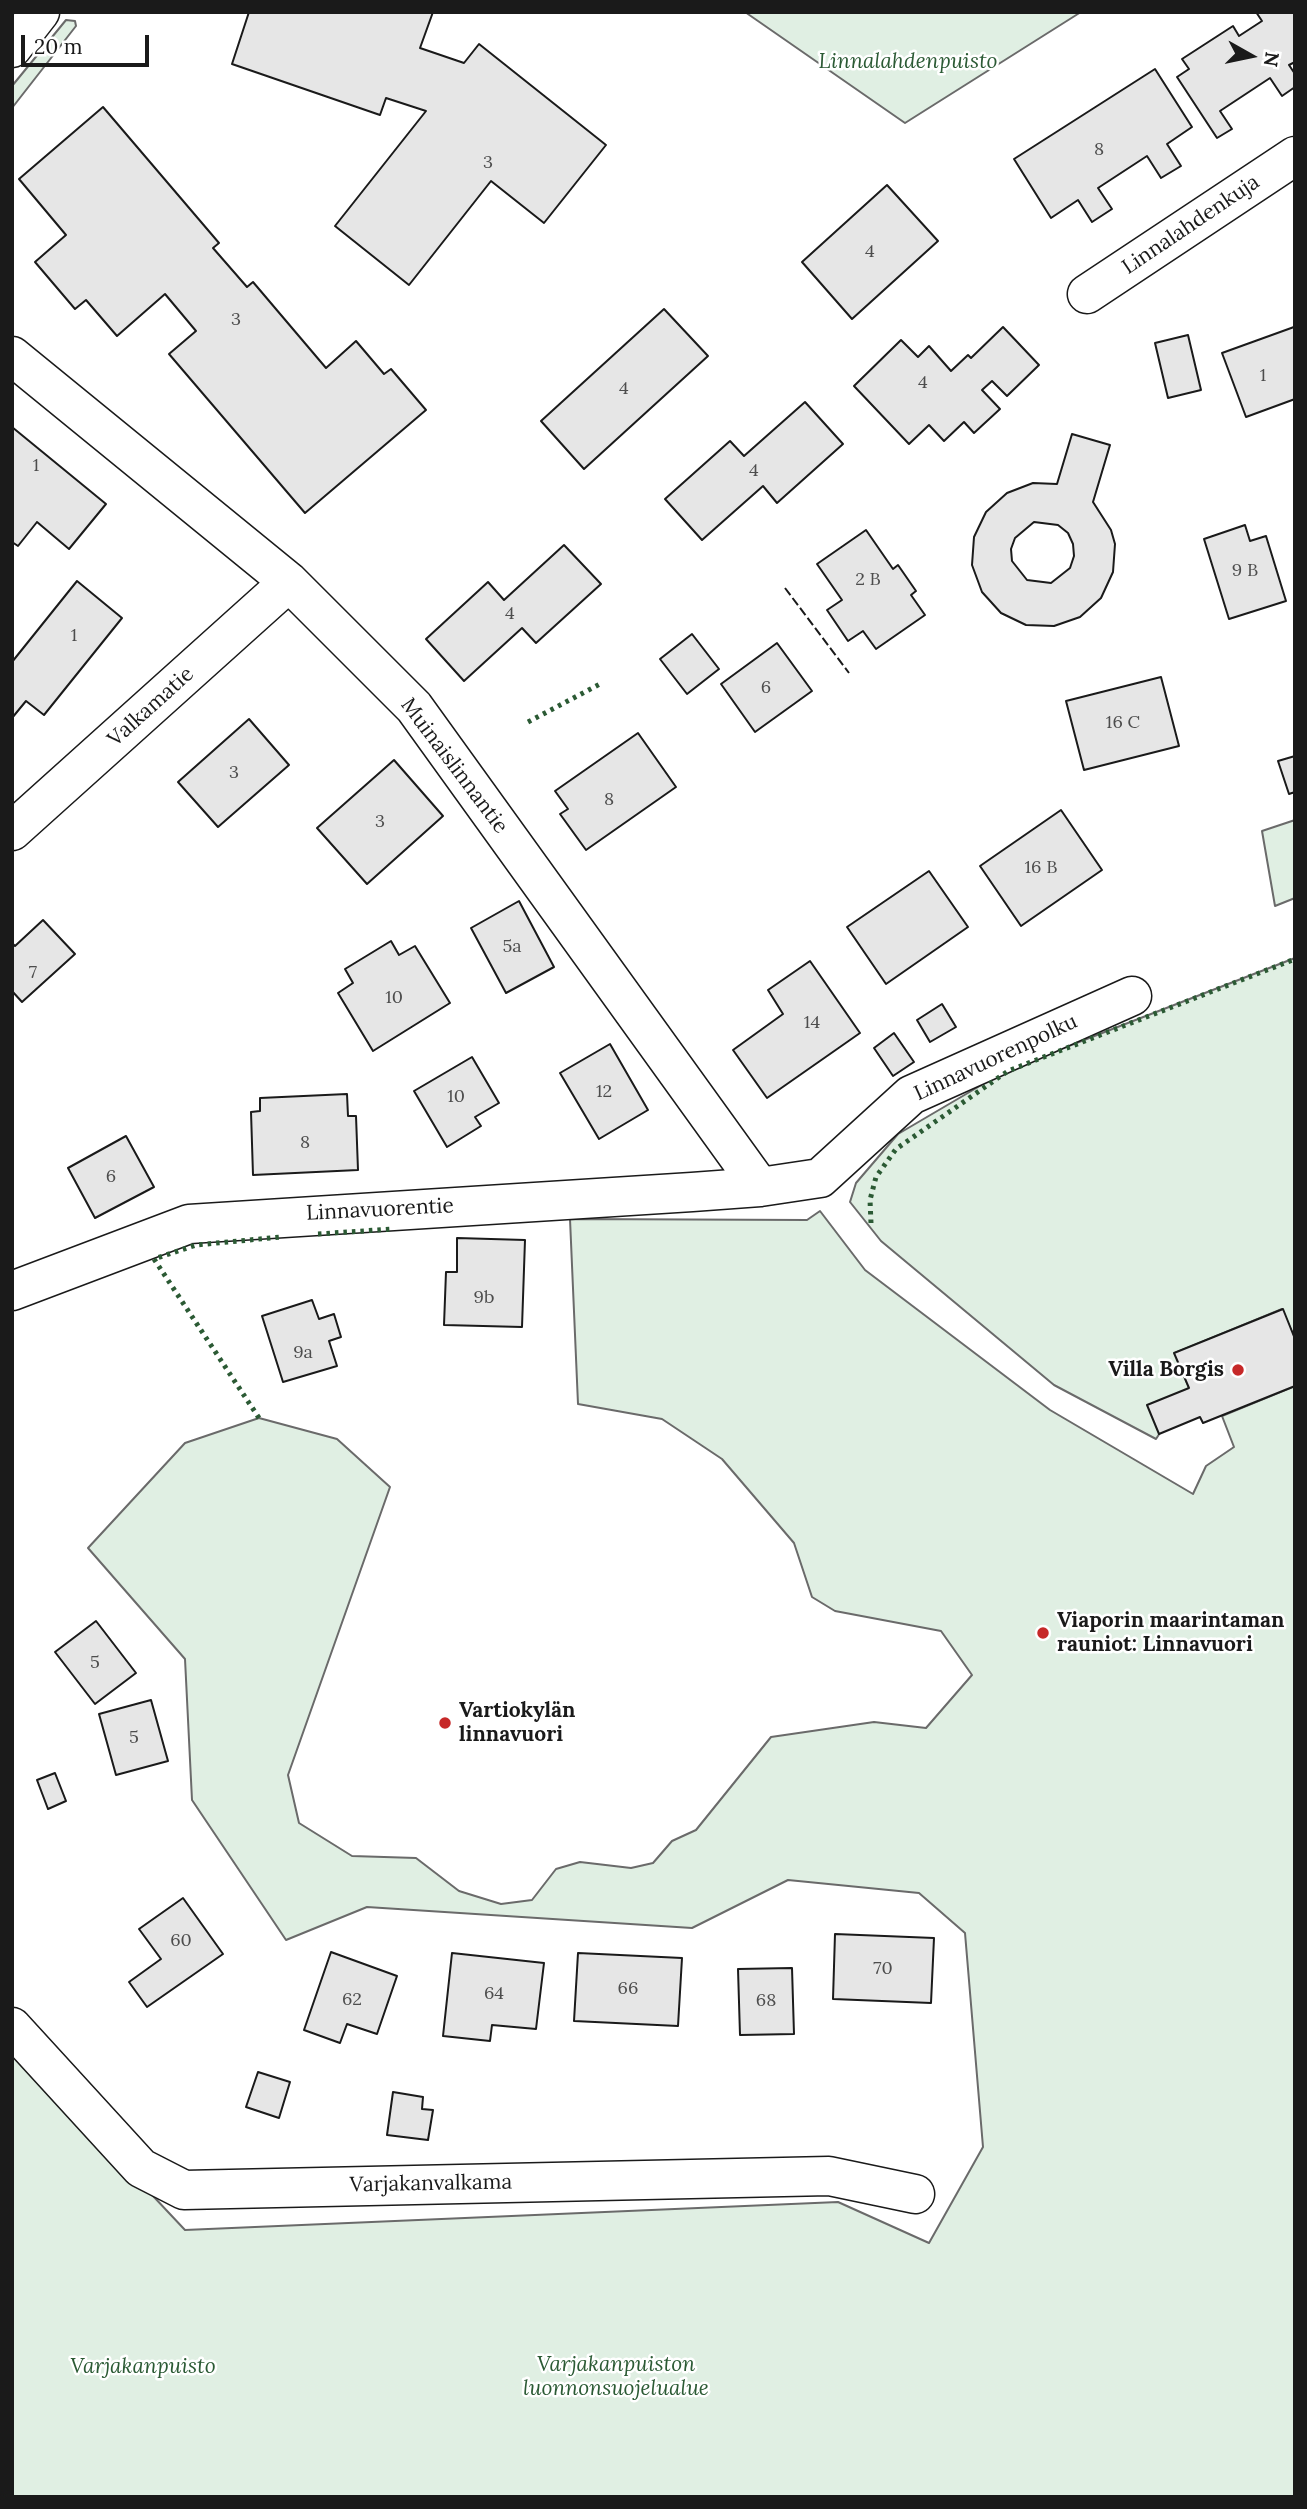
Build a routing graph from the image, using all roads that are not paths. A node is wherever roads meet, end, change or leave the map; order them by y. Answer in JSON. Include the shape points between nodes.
{"nodes":[{"id":1,"x":40,"y":12,"type":"edge"},
{"id":2,"x":12,"y":48,"type":"edge"},
{"id":3,"x":1295,"y":156,"type":"edge"},
{"id":4,"x":1087,"y":294,"type":"dead end"},
{"id":5,"x":12,"y":356,"type":"edge"},
{"id":6,"x":289,"y":582,"type":"junction"},
{"id":7,"x":12,"y":831,"type":"edge"},
{"id":8,"x":1132,"y":996,"type":"dead end"},
{"id":9,"x":760,"y":1187,"type":"junction"},
{"id":10,"x":12,"y":1291,"type":"edge"},
{"id":11,"x":12,"y":2027,"type":"edge"},
{"id":12,"x":915,"y":2194,"type":"dead end"}],
"edges":[{"from":1,"to":2,"type":"street"},
{"from":3,"to":4,"type":"street","name":"Linnalahdenkuja"},
{"from":5,"to":6,"type":"street","name":"Muinaislinnantie"},
{"from":6,"to":7,"type":"street","name":"Valkamatie"},
{"from":6,"to":9,"type":"street","name":"Muinaislinnantie","via":[[414,707]]},
{"from":8,"to":9,"type":"street","name":"Linnavuorenpolku","via":[[911,1095],[820,1178]]},
{"from":9,"to":10,"type":"street","name":"Linnavuorentie","via":[[190,1223]]},
{"from":11,"to":12,"type":"street","name":"Varjakanvalkama","via":[[141,2168],[184,2190],[828,2176]]}]}
